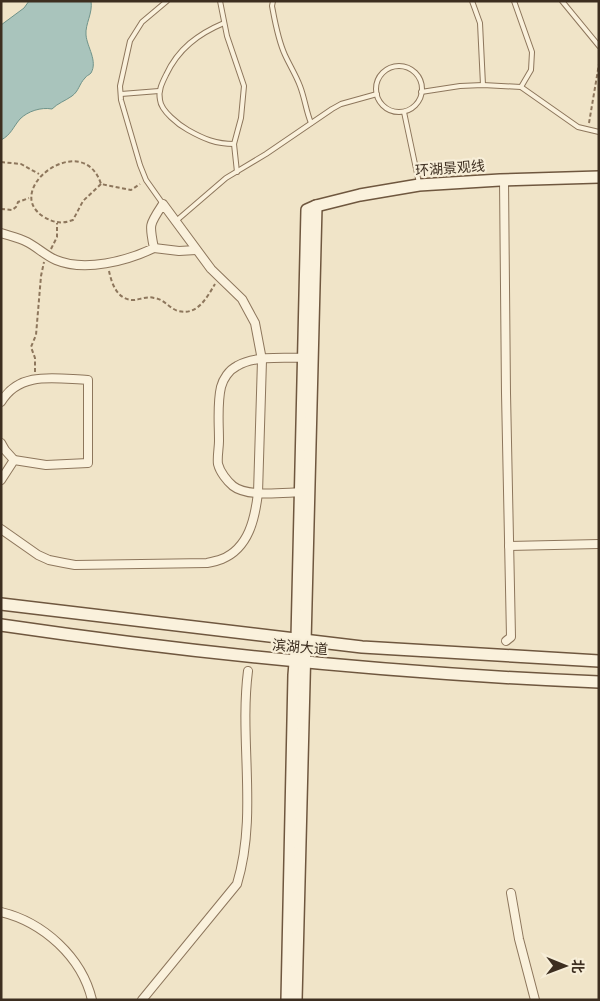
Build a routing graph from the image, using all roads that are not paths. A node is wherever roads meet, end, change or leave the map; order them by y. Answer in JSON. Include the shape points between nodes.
{"nodes":[{"id":1,"x":167,"y":1,"type":"edge"},
{"id":2,"x":220,"y":1,"type":"edge"},
{"id":3,"x":273,"y":1,"type":"edge"},
{"id":4,"x":472,"y":1,"type":"edge"},
{"id":5,"x":514,"y":1,"type":"edge"},
{"id":6,"x":562,"y":1,"type":"edge"},
{"id":7,"x":224,"y":23,"type":"junction"},
{"id":8,"x":599,"y":46,"type":"edge"},
{"id":9,"x":482,"y":84,"type":"junction"},
{"id":10,"x":521,"y":87,"type":"junction"},
{"id":11,"x":160,"y":91,"type":"junction"},
{"id":12,"x":421,"y":92,"type":"junction"},
{"id":13,"x":121,"y":94,"type":"junction"},
{"id":14,"x":377,"y":94,"type":"junction"},
{"id":15,"x":404,"y":112,"type":"junction"},
{"id":16,"x":311,"y":124,"type":"junction"},
{"id":17,"x":599,"y":132,"type":"edge"},
{"id":18,"x":234,"y":144,"type":"junction"},
{"id":19,"x":237,"y":172,"type":"junction"},
{"id":20,"x":599,"y":177,"type":"edge"},
{"id":21,"x":504,"y":180,"type":"junction"},
{"id":22,"x":419,"y":185,"type":"junction"},
{"id":23,"x":163,"y":204,"type":"junction"},
{"id":24,"x":176,"y":221,"type":"junction"},
{"id":25,"x":1,"y":233,"type":"edge"},
{"id":26,"x":154,"y":248,"type":"junction"},
{"id":27,"x":196,"y":250,"type":"junction"},
{"id":28,"x":308,"y":358,"type":"junction"},
{"id":29,"x":262,"y":360,"type":"junction"},
{"id":30,"x":1,"y":402,"type":"edge"},
{"id":31,"x":1,"y":443,"type":"edge"},
{"id":32,"x":14,"y":460,"type":"junction"},
{"id":33,"x":1,"y":480,"type":"edge"},
{"id":34,"x":305,"y":492,"type":"junction"},
{"id":35,"x":258,"y":493,"type":"junction"},
{"id":36,"x":1,"y":529,"type":"edge"},
{"id":37,"x":599,"y":544,"type":"edge"},
{"id":38,"x":509,"y":546,"type":"junction"},
{"id":39,"x":1,"y":604,"type":"edge"},
{"id":40,"x":1,"y":624,"type":"edge"},
{"id":41,"x":302,"y":640,"type":"junction"},
{"id":42,"x":506,"y":641,"type":"dead end"},
{"id":43,"x":599,"y":661,"type":"edge"},
{"id":44,"x":300,"y":662,"type":"junction"},
{"id":45,"x":248,"y":671,"type":"dead end"},
{"id":46,"x":599,"y":682,"type":"edge"},
{"id":47,"x":511,"y":894,"type":"dead end"},
{"id":48,"x":1,"y":912,"type":"edge"},
{"id":49,"x":92,"y":1000,"type":"edge"},
{"id":50,"x":142,"y":1000,"type":"edge"},
{"id":51,"x":287,"y":1000,"type":"edge"},
{"id":52,"x":296,"y":1000,"type":"edge"},
{"id":53,"x":535,"y":1000,"type":"edge"}],
"edges":[{"from":1,"to":13,"type":"lane","via":[[142,22],[130,41],[122,70]]},
{"from":2,"to":7,"type":"lane"},
{"from":3,"to":16,"type":"lane","via":[[277,34],[301,88]]},
{"from":4,"to":9,"type":"lane","via":[[480,23]]},
{"from":5,"to":10,"type":"lane","via":[[532,52],[531,70]]},
{"from":6,"to":8,"type":"lane"},
{"from":7,"to":11,"type":"lane","via":[[204,31],[189,42],[171,63]]},
{"from":7,"to":18,"type":"lane","via":[[244,86]]},
{"from":9,"to":10,"type":"lane"},
{"from":9,"to":12,"type":"lane"},
{"from":10,"to":17,"type":"lane","via":[[578,127]]},
{"from":11,"to":13,"type":"lane"},
{"from":11,"to":18,"type":"lane","via":[[160,102],[179,125],[218,144]]},
{"from":12,"to":14,"type":"lane","via":[[417,76],[406,67],[398,66],[385,71],[380,77]]},
{"from":12,"to":15,"type":"lane","via":[[417,104]]},
{"from":13,"to":23,"type":"lane","via":[[146,180]]},
{"from":14,"to":15,"type":"lane","via":[[388,110]]},
{"from":14,"to":16,"type":"lane","via":[[341,104]]},
{"from":15,"to":22,"type":"lane"},
{"from":16,"to":19,"type":"lane"},
{"from":18,"to":19,"type":"lane"},
{"from":19,"to":24,"type":"lane"},
{"from":20,"to":21,"type":"street","name":"环湖景观线"},
{"from":21,"to":22,"type":"street","name":"环湖景观线"},
{"from":21,"to":38,"type":"street"},
{"from":22,"to":28,"type":"street","name":"环湖景观线","via":[[312,208]]},
{"from":23,"to":24,"type":"street"},
{"from":23,"to":26,"type":"street","via":[[151,224]]},
{"from":24,"to":27,"type":"street"},
{"from":25,"to":26,"type":"street","via":[[25,241],[55,260],[70,265],[108,264]]},
{"from":26,"to":27,"type":"street"},
{"from":27,"to":29,"type":"street","via":[[242,299],[255,323]]},
{"from":28,"to":29,"type":"street"},
{"from":28,"to":34,"type":"street"},
{"from":29,"to":35,"type":"street"},
{"from":29,"to":35,"type":"street","via":[[236,366],[221,386],[218,464],[234,487]]},
{"from":30,"to":32,"type":"street","via":[[10,390],[29,379],[88,380],[88,463],[46,465]]},
{"from":31,"to":32,"type":"street"},
{"from":32,"to":33,"type":"street"},
{"from":34,"to":35,"type":"street"},
{"from":34,"to":41,"type":"street"},
{"from":35,"to":36,"type":"street","via":[[249,534],[234,552],[207,563],[64,563],[38,555]]},
{"from":37,"to":38,"type":"street"},
{"from":38,"to":42,"type":"street","via":[[511,637]]},
{"from":39,"to":41,"type":"street","name":"滨湖大道"},
{"from":40,"to":44,"type":"street","name":"滨湖大道"},
{"from":41,"to":43,"type":"street","name":"滨湖大道","via":[[372,648]]},
{"from":41,"to":44,"type":"street"},
{"from":44,"to":46,"type":"street","name":"滨湖大道"},
{"from":44,"to":51,"type":"street"},
{"from":44,"to":52,"type":"street"},
{"from":45,"to":50,"type":"street","via":[[245,695],[247,826],[237,884]]},
{"from":47,"to":53,"type":"street"},
{"from":48,"to":49,"type":"street","via":[[36,925],[60,944],[89,986]]}]}
